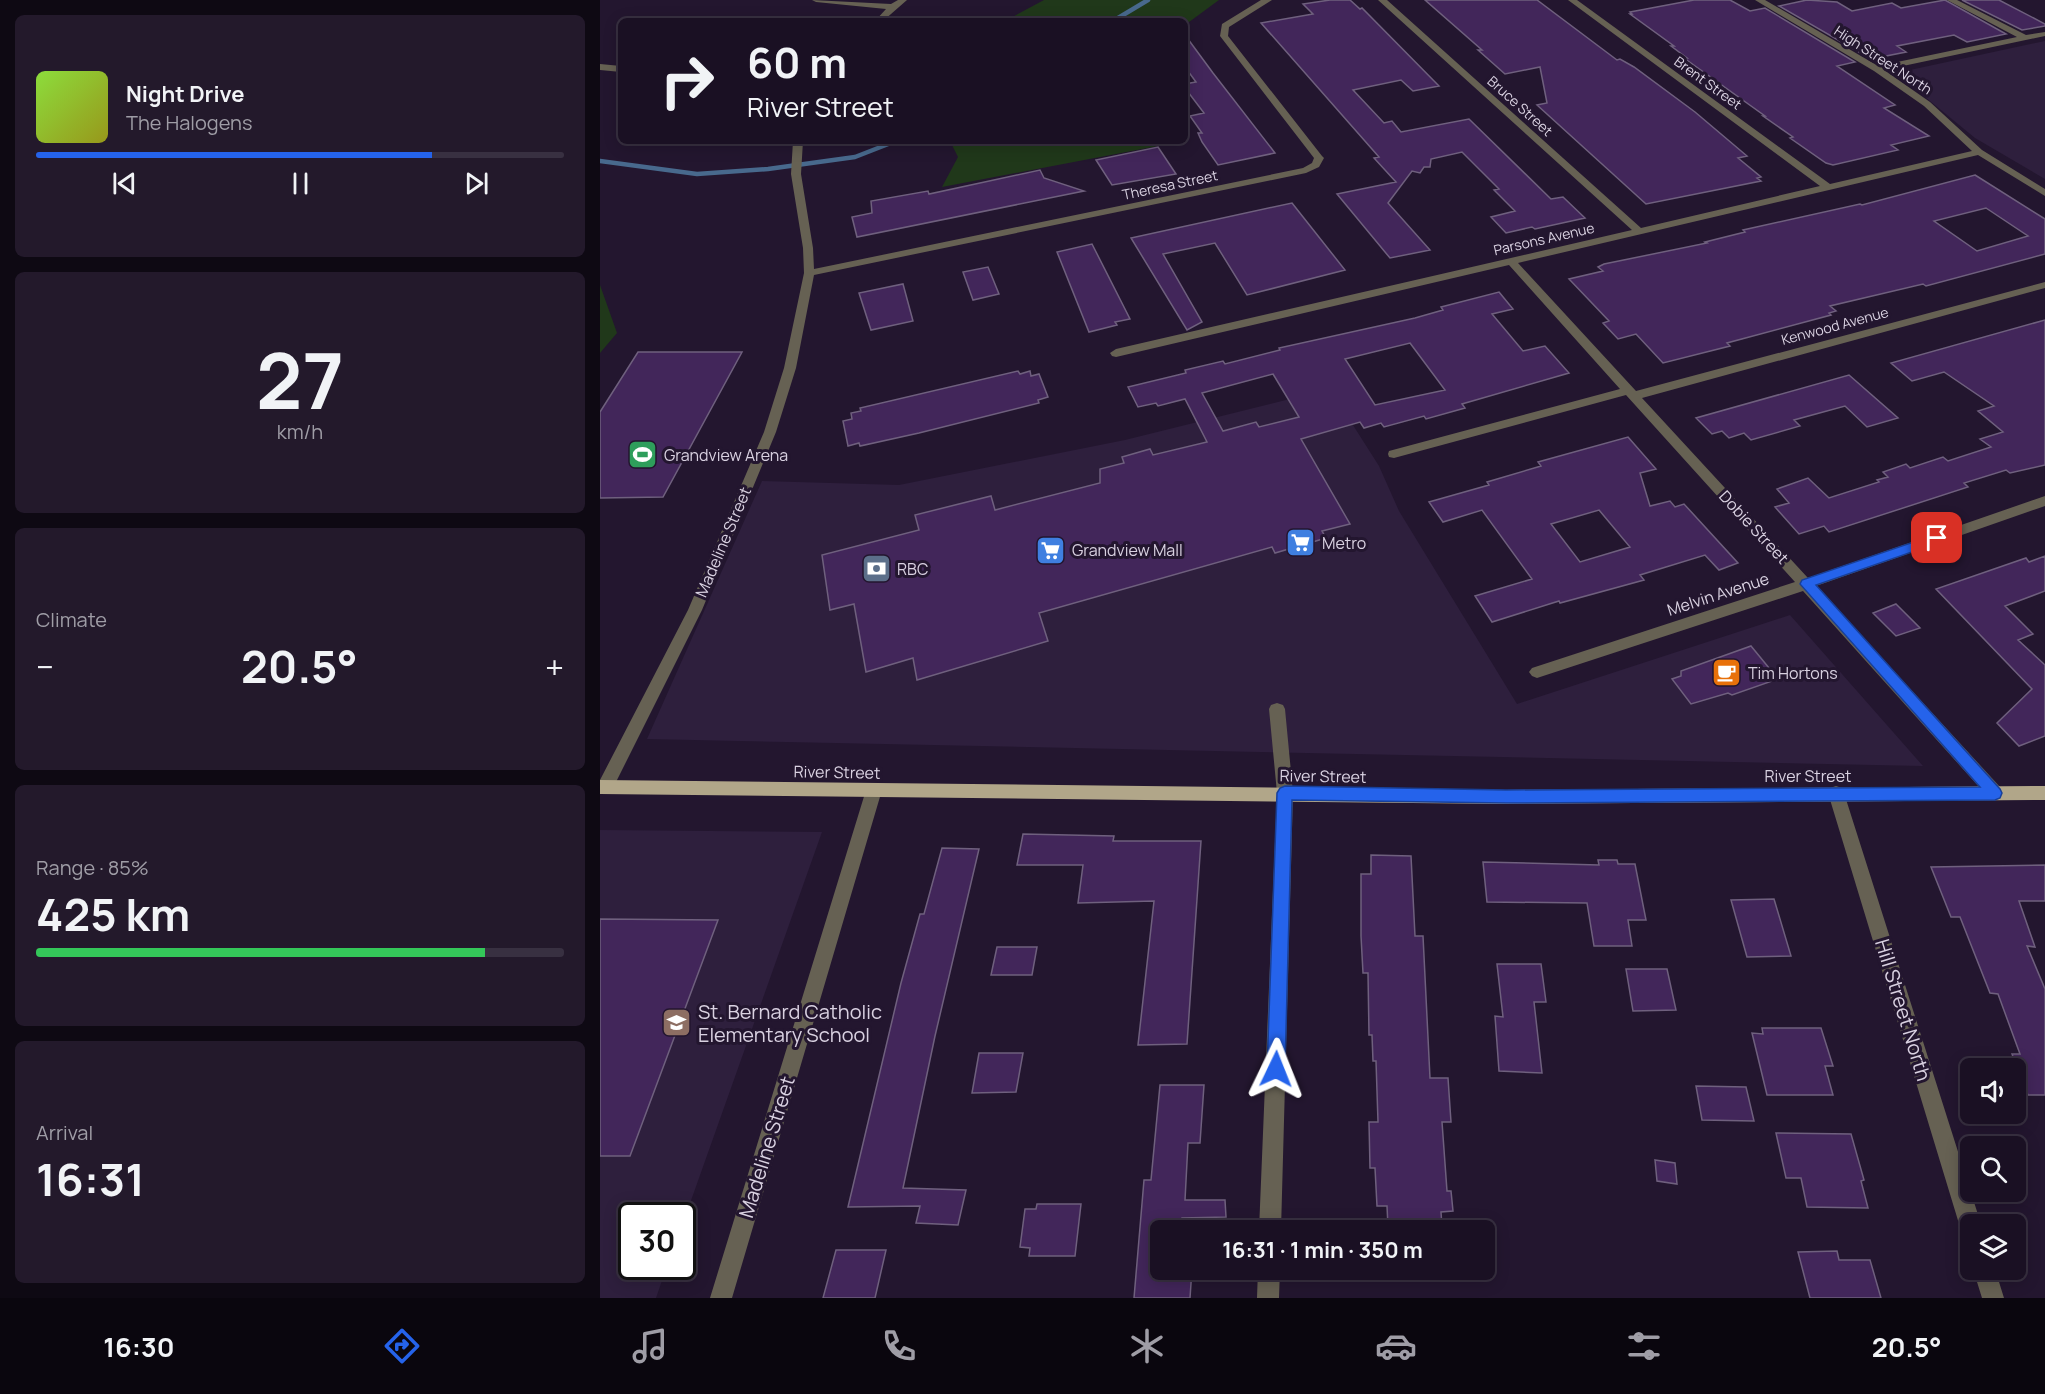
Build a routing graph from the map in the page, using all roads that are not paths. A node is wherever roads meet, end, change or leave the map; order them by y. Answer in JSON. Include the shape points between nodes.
{"nodes":[{"id":1,"x":816,"y":0,"type":"edge"},
{"id":2,"x":903,"y":0,"type":"edge"},
{"id":3,"x":1268,"y":0,"type":"edge"},
{"id":4,"x":1382,"y":0,"type":"edge"},
{"id":5,"x":1572,"y":0,"type":"edge"},
{"id":6,"x":1759,"y":0,"type":"edge"},
{"id":7,"x":1951,"y":0,"type":"edge"},
{"id":8,"x":892,"y":7,"type":"junction"},
{"id":9,"x":882,"y":18,"type":"edge"},
{"id":10,"x":2045,"y":34,"type":"edge"},
{"id":11,"x":2025,"y":39,"type":"junction"},
{"id":12,"x":600,"y":67,"type":"edge"},
{"id":13,"x":618,"y":69,"type":"edge"},
{"id":14,"x":1877,"y":69,"type":"junction"},
{"id":15,"x":797,"y":146,"type":"edge"},
{"id":16,"x":1979,"y":152,"type":"junction"},
{"id":17,"x":1828,"y":187,"type":"junction"},
{"id":18,"x":2045,"y":193,"type":"edge"},
{"id":19,"x":1639,"y":231,"type":"junction"},
{"id":20,"x":1512,"y":262,"type":"junction"},
{"id":21,"x":809,"y":273,"type":"junction"},
{"id":22,"x":2045,"y":285,"type":"edge"},
{"id":23,"x":1116,"y":353,"type":"dead end"},
{"id":24,"x":1630,"y":394,"type":"junction"},
{"id":25,"x":1394,"y":454,"type":"dead end"},
{"id":26,"x":2045,"y":501,"type":"edge"},
{"id":27,"x":1806,"y":584,"type":"junction"},
{"id":28,"x":1537,"y":672,"type":"dead end"},
{"id":29,"x":1277,"y":710,"type":"dead end"},
{"id":30,"x":603,"y":787,"type":"edge"},
{"id":31,"x":874,"y":790,"type":"junction"},
{"id":32,"x":1285,"y":793,"type":"junction"},
{"id":33,"x":1836,"y":793,"type":"junction"},
{"id":34,"x":1995,"y":793,"type":"junction"},
{"id":35,"x":2045,"y":793,"type":"edge"},
{"id":36,"x":1967,"y":1214,"type":"edge"},
{"id":37,"x":1270,"y":1220,"type":"edge"},
{"id":38,"x":1269,"y":1280,"type":"edge"},
{"id":39,"x":1987,"y":1280,"type":"edge"},
{"id":40,"x":721,"y":1298,"type":"edge"},
{"id":41,"x":1268,"y":1298,"type":"edge"},
{"id":42,"x":1993,"y":1298,"type":"edge"}],
"edges":[{"from":1,"to":8,"type":"street"},
{"from":2,"to":8,"type":"street"},
{"from":3,"to":21,"type":"street","name":"Theresa Street","via":[[1225,26],[1224,36],[1319,158],[1316,165]]},
{"from":4,"to":19,"type":"street","name":"Bruce Street"},
{"from":5,"to":17,"type":"street","name":"Brent Street"},
{"from":6,"to":14,"type":"street","name":"High Street North"},
{"from":7,"to":11,"type":"street"},
{"from":8,"to":9,"type":"street"},
{"from":10,"to":11,"type":"street"},
{"from":11,"to":14,"type":"street"},
{"from":12,"to":13,"type":"street"},
{"from":14,"to":16,"type":"street","name":"High Street North","via":[[1927,104]]},
{"from":15,"to":21,"type":"street","name":"Madeline Street","via":[[796,174]]},
{"from":16,"to":17,"type":"street","name":"Parsons Avenue"},
{"from":16,"to":18,"type":"street","name":"High Street North"},
{"from":17,"to":19,"type":"street","name":"Parsons Avenue"},
{"from":19,"to":20,"type":"street","name":"Parsons Avenue"},
{"from":20,"to":23,"type":"street","name":"Parsons Avenue"},
{"from":20,"to":24,"type":"street","name":"Dobie Street"},
{"from":21,"to":30,"type":"street","name":"Madeline Street","via":[[790,368],[770,432],[694,610]]},
{"from":22,"to":24,"type":"street","name":"Kenwood Avenue"},
{"from":24,"to":25,"type":"street","name":"Kenwood Avenue"},
{"from":24,"to":27,"type":"street","name":"Dobie Street"},
{"from":26,"to":27,"type":"street","name":"Melvin Avenue"},
{"from":27,"to":28,"type":"street","name":"Melvin Avenue"},
{"from":27,"to":34,"type":"street","name":"Dobie Street"},
{"from":29,"to":32,"type":"street"},
{"from":30,"to":31,"type":"main road","name":"River Street"},
{"from":31,"to":32,"type":"main road","name":"River Street"},
{"from":31,"to":40,"type":"street","name":"Madeline Street"},
{"from":32,"to":33,"type":"main road","name":"River Street","via":[[1506,797]]},
{"from":32,"to":37,"type":"street"},
{"from":33,"to":34,"type":"main road","name":"River Street"},
{"from":33,"to":36,"type":"street","name":"Hill Street North"},
{"from":34,"to":35,"type":"main road","name":"River Street"},
{"from":38,"to":41,"type":"street"},
{"from":39,"to":42,"type":"street"}]}
